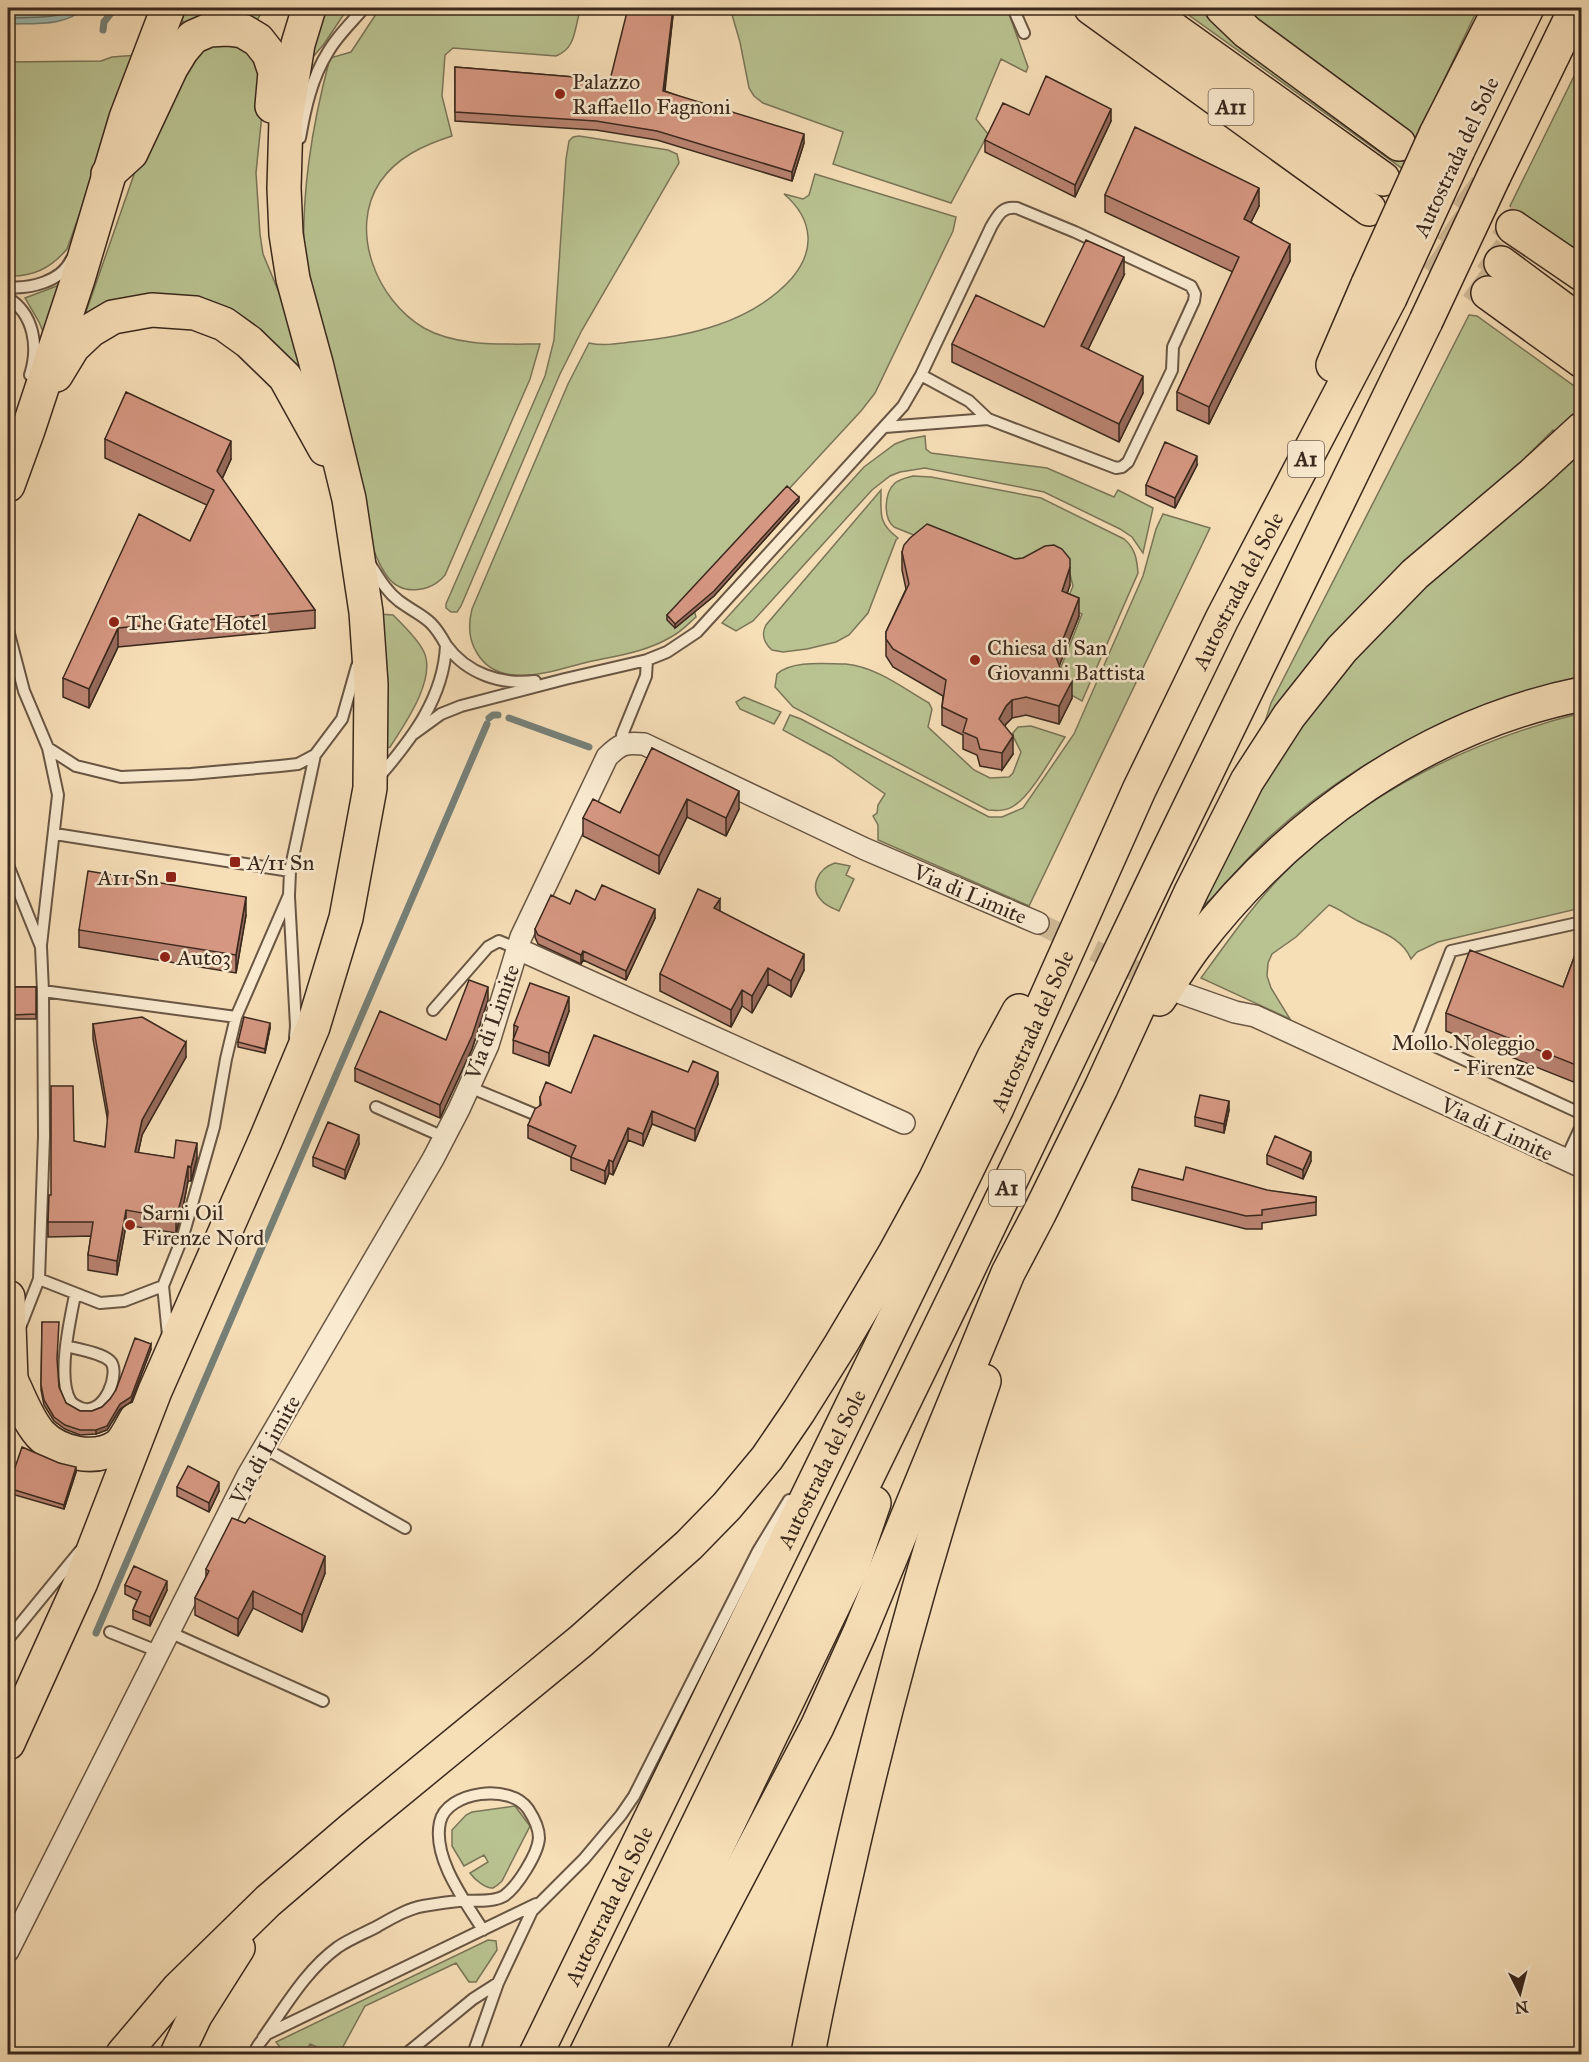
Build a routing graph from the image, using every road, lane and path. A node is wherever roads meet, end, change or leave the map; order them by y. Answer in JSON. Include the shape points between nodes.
{"nodes":[{"id":1,"x":168,"y":8,"type":"edge"},
{"id":2,"x":309,"y":8,"type":"edge"},
{"id":3,"x":364,"y":8,"type":"edge"},
{"id":4,"x":1013,"y":8,"type":"edge"},
{"id":5,"x":1091,"y":8,"type":"edge"},
{"id":6,"x":1144,"y":8,"type":"edge"},
{"id":7,"x":1222,"y":8,"type":"edge"},
{"id":8,"x":1500,"y":8,"type":"edge"},
{"id":9,"x":1527,"y":8,"type":"edge"},
{"id":10,"x":1576,"y":8,"type":"edge"},
{"id":11,"x":1024,"y":33,"type":"dead end"},
{"id":12,"x":1447,"y":142,"type":"junction"},
{"id":13,"x":1399,"y":144,"type":"tunnel mouth"},
{"id":14,"x":108,"y":174,"type":"junction"},
{"id":15,"x":1383,"y":179,"type":"tunnel mouth"},
{"id":16,"x":1369,"y":209,"type":"tunnel mouth"},
{"id":17,"x":1513,"y":227,"type":"tunnel mouth"},
{"id":18,"x":286,"y":234,"type":"junction"},
{"id":19,"x":1501,"y":263,"type":"tunnel mouth"},
{"id":20,"x":1581,"y":274,"type":"edge"},
{"id":21,"x":8,"y":287,"type":"edge"},
{"id":22,"x":1488,"y":293,"type":"tunnel mouth"},
{"id":23,"x":8,"y":298,"type":"edge"},
{"id":24,"x":1581,"y":323,"type":"edge"},
{"id":25,"x":305,"y":325,"type":"junction"},
{"id":26,"x":1581,"y":361,"type":"edge"},
{"id":27,"x":921,"y":375,"type":"junction"},
{"id":28,"x":26,"y":385,"type":"dead end"},
{"id":29,"x":988,"y":419,"type":"junction"},
{"id":30,"x":885,"y":427,"type":"junction"},
{"id":31,"x":1581,"y":429,"type":"edge"},
{"id":32,"x":28,"y":430,"type":"junction"},
{"id":33,"x":8,"y":485,"type":"edge"},
{"id":34,"x":347,"y":492,"type":"junction"},
{"id":35,"x":8,"y":630,"type":"edge"},
{"id":36,"x":368,"y":630,"type":"junction"},
{"id":37,"x":446,"y":645,"type":"junction"},
{"id":38,"x":646,"y":660,"type":"junction"},
{"id":39,"x":566,"y":679,"type":"junction"},
{"id":40,"x":1581,"y":694,"type":"edge"},
{"id":41,"x":412,"y":735,"type":"junction"},
{"id":42,"x":624,"y":744,"type":"junction"},
{"id":43,"x":48,"y":748,"type":"junction"},
{"id":44,"x":315,"y":756,"type":"junction"},
{"id":45,"x":370,"y":788,"type":"junction"},
{"id":46,"x":1139,"y":790,"type":"junction"},
{"id":47,"x":55,"y":834,"type":"junction"},
{"id":48,"x":8,"y":865,"type":"edge"},
{"id":49,"x":290,"y":871,"type":"junction"},
{"id":50,"x":289,"y":895,"type":"junction"},
{"id":51,"x":1581,"y":922,"type":"edge"},
{"id":52,"x":1038,"y":923,"type":"tunnel mouth"},
{"id":53,"x":40,"y":947,"type":"junction"},
{"id":54,"x":518,"y":949,"type":"junction"},
{"id":55,"x":44,"y":991,"type":"junction"},
{"id":56,"x":1181,"y":993,"type":"tunnel mouth"},
{"id":57,"x":433,"y":1010,"type":"dead end"},
{"id":58,"x":236,"y":1017,"type":"junction"},
{"id":59,"x":289,"y":1085,"type":"junction"},
{"id":60,"x":469,"y":1087,"type":"junction"},
{"id":61,"x":1101,"y":1088,"type":"junction"},
{"id":62,"x":376,"y":1107,"type":"dead end"},
{"id":63,"x":534,"y":1114,"type":"edge"},
{"id":64,"x":1581,"y":1114,"type":"edge"},
{"id":65,"x":904,"y":1123,"type":"dead end"},
{"id":66,"x":1581,"y":1124,"type":"edge"},
{"id":67,"x":445,"y":1138,"type":"junction"},
{"id":68,"x":1573,"y":1164,"type":"edge"},
{"id":69,"x":1040,"y":1214,"type":"junction"},
{"id":70,"x":39,"y":1279,"type":"junction"},
{"id":71,"x":163,"y":1286,"type":"junction"},
{"id":72,"x":75,"y":1295,"type":"junction"},
{"id":73,"x":8,"y":1297,"type":"edge"},
{"id":74,"x":66,"y":1346,"type":"junction"},
{"id":75,"x":170,"y":1357,"type":"junction"},
{"id":76,"x":10,"y":1377,"type":"edge"},
{"id":77,"x":154,"y":1392,"type":"junction"},
{"id":78,"x":902,"y":1405,"type":"junction"},
{"id":79,"x":842,"y":1430,"type":"junction"},
{"id":80,"x":264,"y":1449,"type":"junction"},
{"id":81,"x":106,"y":1519,"type":"junction"},
{"id":82,"x":405,"y":1527,"type":"dead end"},
{"id":83,"x":110,"y":1632,"type":"dead end"},
{"id":84,"x":169,"y":1632,"type":"junction"},
{"id":85,"x":8,"y":1639,"type":"edge"},
{"id":86,"x":160,"y":1652,"type":"junction"},
{"id":87,"x":323,"y":1701,"type":"dead end"},
{"id":88,"x":8,"y":1743,"type":"edge"},
{"id":89,"x":465,"y":1900,"type":"junction"},
{"id":90,"x":268,"y":1901,"type":"junction"},
{"id":91,"x":538,"y":1903,"type":"junction"},
{"id":92,"x":483,"y":1930,"type":"junction"},
{"id":93,"x":8,"y":1951,"type":"edge"},
{"id":94,"x":498,"y":1983,"type":"junction"},
{"id":95,"x":263,"y":2038,"type":"junction"},
{"id":96,"x":123,"y":2055,"type":"edge"},
{"id":97,"x":177,"y":2055,"type":"edge"},
{"id":98,"x":254,"y":2055,"type":"edge"},
{"id":99,"x":406,"y":2055,"type":"edge"},
{"id":100,"x":473,"y":2055,"type":"edge"},
{"id":101,"x":536,"y":2055,"type":"edge"},
{"id":102,"x":586,"y":2055,"type":"edge"},
{"id":103,"x":621,"y":2055,"type":"edge"},
{"id":104,"x":645,"y":2055,"type":"edge"},
{"id":105,"x":808,"y":2055,"type":"edge"}],
"edges":[{"from":1,"to":14,"type":"highway"},
{"from":2,"to":18,"type":"highway","via":[[298,44],[286,118]]},
{"from":3,"to":18,"type":"lane","via":[[328,51],[317,74],[304,114]]},
{"from":4,"to":11,"type":"lane"},
{"from":5,"to":16,"type":"highway","number":"A11"},
{"from":6,"to":15,"type":"highway","number":"A11"},
{"from":7,"to":13,"type":"highway","via":[[1247,32]]},
{"from":8,"to":12,"type":"highway"},
{"from":9,"to":12,"type":"highway","name":"Autostrada del Sole","number":"A1"},
{"from":10,"to":78,"type":"highway","name":"Autostrada del Sole","number":"A1","bridge":true},
{"from":12,"to":46,"type":"highway","name":"Autostrada del Sole","number":"A1","bridge":true},
{"from":14,"to":21,"type":"lane","via":[[69,265],[39,284]]},
{"from":14,"to":25,"type":"highway","via":[[131,153],[171,68],[193,37],[209,30],[227,29],[258,40],[269,54],[275,72],[268,164],[274,252]]},
{"from":14,"to":32,"type":"highway"},
{"from":17,"to":20,"type":"highway"},
{"from":18,"to":25,"type":"highway"},
{"from":19,"to":24,"type":"highway"},
{"from":22,"to":26,"type":"highway"},
{"from":23,"to":28,"type":"lane","via":[[32,329],[32,366]]},
{"from":25,"to":34,"type":"highway"},
{"from":27,"to":29,"type":"lane","via":[[969,401]]},
{"from":27,"to":29,"type":"lane","via":[[991,227],[1008,207],[1075,232],[1191,286],[1194,301],[1173,347],[1172,370],[1128,462],[1122,467]]},
{"from":27,"to":30,"type":"lane"},
{"from":29,"to":30,"type":"lane"},
{"from":30,"to":38,"type":"lane","via":[[697,632],[667,652]]},
{"from":31,"to":61,"type":"highway","via":[[1414,574],[1342,649],[1289,716],[1247,781],[1224,826]]},
{"from":32,"to":33,"type":"highway"},
{"from":32,"to":34,"type":"highway","via":[[57,372],[91,330],[113,317],[152,310],[195,313],[224,324],[285,376]]},
{"from":34,"to":36,"type":"highway"},
{"from":34,"to":37,"type":"lane","via":[[370,564],[384,587],[430,620]]},
{"from":35,"to":43,"type":"lane","via":[[24,692]]},
{"from":36,"to":44,"type":"lane","via":[[342,719]]},
{"from":36,"to":45,"type":"highway"},
{"from":37,"to":39,"type":"lane","via":[[460,661],[492,678],[520,683]]},
{"from":37,"to":41,"type":"lane","via":[[436,692]]},
{"from":38,"to":39,"type":"lane"},
{"from":38,"to":42,"type":"lane","via":[[646,676],[622,735]]},
{"from":39,"to":41,"type":"lane","via":[[461,706],[441,714]]},
{"from":40,"to":61,"type":"highway","via":[[1481,724],[1419,753],[1328,812],[1277,855],[1194,947]]},
{"from":41,"to":45,"type":"lane"},
{"from":42,"to":52,"type":"street","name":"Via di Limite","via":[[644,744],[865,849]]},
{"from":42,"to":54,"type":"street","name":"Via di Limite","via":[[607,757]]},
{"from":43,"to":44,"type":"lane","via":[[76,766],[130,778],[298,764]]},
{"from":43,"to":47,"type":"lane","via":[[58,795]]},
{"from":44,"to":49,"type":"lane"},
{"from":45,"to":59,"type":"highway","via":[[346,918],[313,1027]]},
{"from":46,"to":79,"type":"highway","name":"Autostrada del Sole","number":"A1","via":[[997,1108]]},
{"from":46,"to":90,"type":"highway","via":[[994,1057],[895,1253],[842,1344],[767,1458],[689,1545],[581,1641]]},
{"from":47,"to":49,"type":"lane"},
{"from":47,"to":53,"type":"lane"},
{"from":48,"to":53,"type":"lane"},
{"from":49,"to":50,"type":"lane"},
{"from":50,"to":58,"type":"lane"},
{"from":50,"to":59,"type":"lane","via":[[296,1026]]},
{"from":51,"to":64,"type":"lane","via":[[1451,951],[1417,1038]]},
{"from":53,"to":55,"type":"lane"},
{"from":54,"to":57,"type":"lane","via":[[499,940],[488,946]]},
{"from":54,"to":60,"type":"street","name":"Via di Limite","via":[[488,1045]]},
{"from":54,"to":65,"type":"street","name":"Via di Limite"},
{"from":55,"to":58,"type":"lane"},
{"from":55,"to":70,"type":"lane"},
{"from":56,"to":68,"type":"street","name":"Via di Limite","via":[[1255,1016]]},
{"from":58,"to":71,"type":"lane","via":[[214,1127],[183,1236]]},
{"from":59,"to":75,"type":"highway"},
{"from":60,"to":63,"type":"lane"},
{"from":60,"to":67,"type":"street","name":"Via di Limite"},
{"from":61,"to":69,"type":"highway"},
{"from":62,"to":67,"type":"lane"},
{"from":66,"to":68,"type":"lane"},
{"from":67,"to":80,"type":"street","name":"Via di Limite"},
{"from":69,"to":104,"type":"highway","via":[[1008,1273],[817,1727]]},
{"from":69,"to":105,"type":"highway","via":[[910,1618],[853,1845]]},
{"from":70,"to":72,"type":"lane"},
{"from":70,"to":76,"type":"lane"},
{"from":71,"to":72,"type":"lane","via":[[124,1300],[100,1303]]},
{"from":71,"to":75,"type":"lane"},
{"from":72,"to":74,"type":"lane"},
{"from":73,"to":76,"type":"highway"},
{"from":74,"to":74,"type":"lane","via":[[67,1392],[71,1402],[92,1410],[106,1398],[114,1369],[103,1356]]},
{"from":75,"to":77,"type":"highway"},
{"from":76,"to":77,"type":"highway","via":[[41,1434],[61,1448],[83,1454],[106,1452],[119,1445]]},
{"from":77,"to":81,"type":"highway"},
{"from":78,"to":102,"type":"highway","name":"Autostrada del Sole","number":"A1"},
{"from":78,"to":103,"type":"highway","via":[[852,1567],[640,2006]]},
{"from":79,"to":91,"type":"lane","via":[[799,1486],[758,1551],[634,1796],[584,1859]]},
{"from":79,"to":101,"type":"highway","name":"Autostrada del Sole","number":"A1"},
{"from":80,"to":82,"type":"lane"},
{"from":80,"to":84,"type":"street","name":"Via di Limite"},
{"from":81,"to":85,"type":"lane"},
{"from":81,"to":88,"type":"highway"},
{"from":83,"to":86,"type":"lane"},
{"from":84,"to":86,"type":"street","name":"Via di Limite"},
{"from":84,"to":87,"type":"lane"},
{"from":86,"to":93,"type":"street","name":"Via di Limite"},
{"from":89,"to":89,"type":"lane","via":[[446,1864],[439,1834],[441,1820],[465,1798],[499,1793],[515,1797],[536,1822],[539,1838],[534,1855],[504,1896]]},
{"from":89,"to":92,"type":"lane"},
{"from":89,"to":95,"type":"lane","via":[[417,1907],[339,1946],[311,1972]]},
{"from":90,"to":96,"type":"highway","via":[[179,1988]]},
{"from":90,"to":97,"type":"highway","via":[[195,2016]]},
{"from":91,"to":92,"type":"lane"},
{"from":91,"to":94,"type":"lane","via":[[525,1922]]},
{"from":92,"to":95,"type":"lane"},
{"from":94,"to":99,"type":"lane"},
{"from":94,"to":100,"type":"lane"},
{"from":95,"to":98,"type":"lane"}]}
